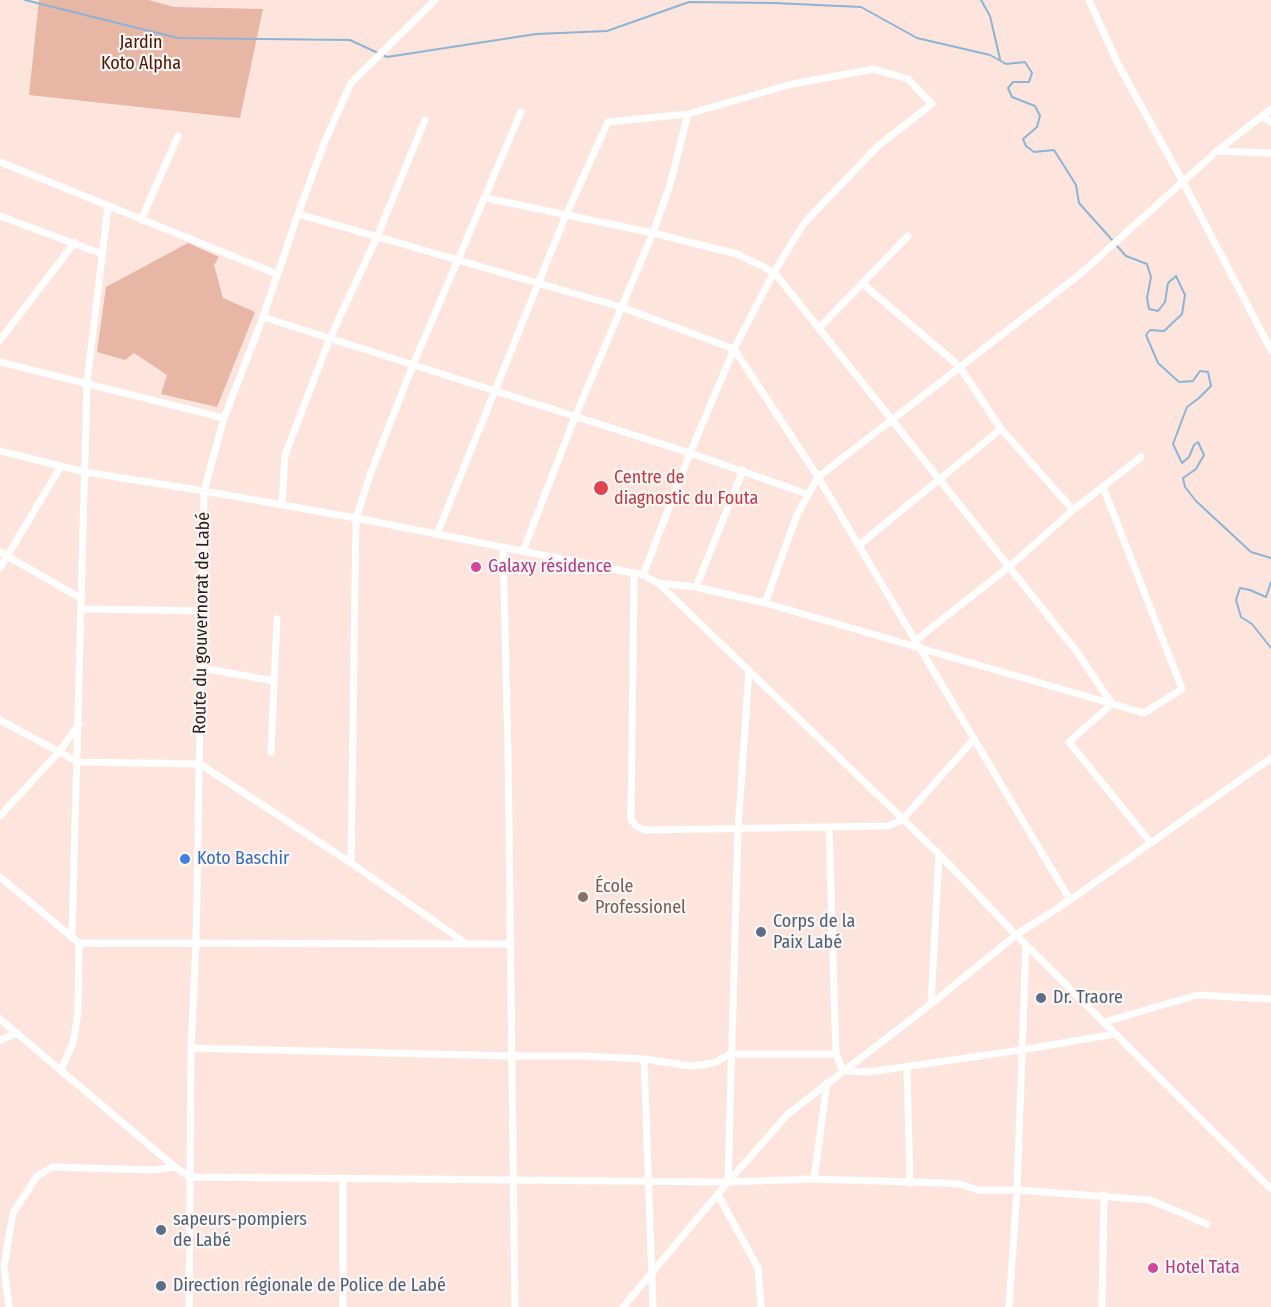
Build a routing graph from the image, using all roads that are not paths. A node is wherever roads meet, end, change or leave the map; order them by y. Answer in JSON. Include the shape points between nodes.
{"nodes":[{"id":1,"x":435,"y":0,"type":"edge"},
{"id":2,"x":1089,"y":0,"type":"edge"},
{"id":3,"x":1271,"y":109,"type":"edge"},
{"id":4,"x":521,"y":112,"type":"dead end"},
{"id":5,"x":688,"y":114,"type":"junction"},
{"id":6,"x":1262,"y":116,"type":"junction"},
{"id":7,"x":425,"y":120,"type":"dead end"},
{"id":8,"x":1271,"y":122,"type":"edge"},
{"id":9,"x":178,"y":136,"type":"dead end"},
{"id":10,"x":1217,"y":151,"type":"junction"},
{"id":11,"x":1271,"y":153,"type":"edge"},
{"id":12,"x":0,"y":162,"type":"edge"},
{"id":13,"x":1183,"y":182,"type":"junction"},
{"id":14,"x":486,"y":198,"type":"junction"},
{"id":15,"x":108,"y":206,"type":"junction"},
{"id":16,"x":298,"y":214,"type":"junction"},
{"id":17,"x":566,"y":214,"type":"junction"},
{"id":18,"x":0,"y":216,"type":"edge"},
{"id":19,"x":141,"y":220,"type":"junction"},
{"id":20,"x":652,"y":233,"type":"junction"},
{"id":21,"x":908,"y":236,"type":"dead end"},
{"id":22,"x":377,"y":237,"type":"junction"},
{"id":23,"x":75,"y":242,"type":"junction"},
{"id":24,"x":102,"y":254,"type":"junction"},
{"id":25,"x":459,"y":260,"type":"junction"},
{"id":26,"x":774,"y":272,"type":"junction"},
{"id":27,"x":277,"y":274,"type":"junction"},
{"id":28,"x":538,"y":283,"type":"junction"},
{"id":29,"x":862,"y":283,"type":"junction"},
{"id":30,"x":621,"y":307,"type":"junction"},
{"id":31,"x":263,"y":317,"type":"junction"},
{"id":32,"x":819,"y":328,"type":"junction"},
{"id":33,"x":330,"y":338,"type":"junction"},
{"id":34,"x":0,"y":340,"type":"edge"},
{"id":35,"x":734,"y":349,"type":"junction"},
{"id":36,"x":1271,"y":350,"type":"edge"},
{"id":37,"x":0,"y":362,"type":"edge"},
{"id":38,"x":413,"y":364,"type":"junction"},
{"id":39,"x":959,"y":366,"type":"junction"},
{"id":40,"x":87,"y":383,"type":"junction"},
{"id":41,"x":494,"y":391,"type":"junction"},
{"id":42,"x":576,"y":417,"type":"junction"},
{"id":43,"x":224,"y":418,"type":"junction"},
{"id":44,"x":891,"y":420,"type":"junction"},
{"id":45,"x":1001,"y":429,"type":"junction"},
{"id":46,"x":0,"y":452,"type":"edge"},
{"id":47,"x":690,"y":453,"type":"junction"},
{"id":48,"x":1141,"y":457,"type":"dead end"},
{"id":49,"x":61,"y":466,"type":"junction"},
{"id":50,"x":743,"y":470,"type":"junction"},
{"id":51,"x":85,"y":472,"type":"junction"},
{"id":52,"x":818,"y":477,"type":"junction"},
{"id":53,"x":939,"y":479,"type":"junction"},
{"id":54,"x":1103,"y":487,"type":"junction"},
{"id":55,"x":204,"y":491,"type":"junction"},
{"id":56,"x":807,"y":494,"type":"junction"},
{"id":57,"x":282,"y":505,"type":"junction"},
{"id":58,"x":1073,"y":510,"type":"junction"},
{"id":59,"x":356,"y":518,"type":"junction"},
{"id":60,"x":437,"y":534,"type":"junction"},
{"id":61,"x":859,"y":545,"type":"junction"},
{"id":62,"x":503,"y":547,"type":"junction"},
{"id":63,"x":523,"y":551,"type":"junction"},
{"id":64,"x":0,"y":552,"type":"edge"},
{"id":65,"x":8,"y":557,"type":"junction"},
{"id":66,"x":1010,"y":566,"type":"junction"},
{"id":67,"x":0,"y":568,"type":"edge"},
{"id":68,"x":634,"y":573,"type":"junction"},
{"id":69,"x":643,"y":575,"type":"junction"},
{"id":70,"x":658,"y":584,"type":"junction"},
{"id":71,"x":696,"y":587,"type":"junction"},
{"id":72,"x":82,"y":599,"type":"junction"},
{"id":73,"x":765,"y":603,"type":"junction"},
{"id":74,"x":81,"y":609,"type":"junction"},
{"id":75,"x":203,"y":611,"type":"junction"},
{"id":76,"x":277,"y":619,"type":"dead end"},
{"id":77,"x":917,"y":644,"type":"junction"},
{"id":78,"x":202,"y":668,"type":"junction"},
{"id":79,"x":749,"y":670,"type":"junction"},
{"id":80,"x":274,"y":681,"type":"junction"},
{"id":81,"x":1112,"y":704,"type":"junction"},
{"id":82,"x":0,"y":720,"type":"edge"},
{"id":83,"x":79,"y":724,"type":"junction"},
{"id":84,"x":974,"y":739,"type":"junction"},
{"id":85,"x":59,"y":752,"type":"junction"},
{"id":86,"x":271,"y":752,"type":"dead end"},
{"id":87,"x":1271,"y":758,"type":"edge"},
{"id":88,"x":78,"y":762,"type":"junction"},
{"id":89,"x":200,"y":764,"type":"junction"},
{"id":90,"x":0,"y":816,"type":"edge"},
{"id":91,"x":902,"y":820,"type":"junction"},
{"id":92,"x":829,"y":827,"type":"junction"},
{"id":93,"x":738,"y":829,"type":"junction"},
{"id":94,"x":1151,"y":843,"type":"junction"},
{"id":95,"x":939,"y":854,"type":"junction"},
{"id":96,"x":351,"y":863,"type":"junction"},
{"id":97,"x":0,"y":877,"type":"edge"},
{"id":98,"x":1070,"y":900,"type":"junction"},
{"id":99,"x":1016,"y":935,"type":"junction"},
{"id":100,"x":72,"y":936,"type":"junction"},
{"id":101,"x":79,"y":944,"type":"junction"},
{"id":102,"x":196,"y":944,"type":"junction"},
{"id":103,"x":467,"y":944,"type":"junction"},
{"id":104,"x":511,"y":944,"type":"junction"},
{"id":105,"x":1026,"y":945,"type":"junction"},
{"id":106,"x":1271,"y":999,"type":"edge"},
{"id":107,"x":931,"y":1004,"type":"junction"},
{"id":108,"x":0,"y":1019,"type":"edge"},
{"id":109,"x":1104,"y":1022,"type":"junction"},
{"id":110,"x":17,"y":1033,"type":"junction"},
{"id":111,"x":1115,"y":1034,"type":"junction"},
{"id":112,"x":0,"y":1040,"type":"edge"},
{"id":113,"x":191,"y":1048,"type":"junction"},
{"id":114,"x":1021,"y":1050,"type":"junction"},
{"id":115,"x":730,"y":1054,"type":"junction"},
{"id":116,"x":836,"y":1054,"type":"junction"},
{"id":117,"x":512,"y":1056,"type":"junction"},
{"id":118,"x":644,"y":1059,"type":"junction"},
{"id":119,"x":907,"y":1066,"type":"junction"},
{"id":120,"x":61,"y":1070,"type":"junction"},
{"id":121,"x":843,"y":1071,"type":"junction"},
{"id":122,"x":827,"y":1083,"type":"junction"},
{"id":123,"x":175,"y":1167,"type":"junction"},
{"id":124,"x":189,"y":1176,"type":"junction"},
{"id":125,"x":343,"y":1178,"type":"junction"},
{"id":126,"x":814,"y":1179,"type":"junction"},
{"id":127,"x":514,"y":1180,"type":"junction"},
{"id":128,"x":650,"y":1181,"type":"junction"},
{"id":129,"x":728,"y":1182,"type":"junction"},
{"id":130,"x":910,"y":1183,"type":"junction"},
{"id":131,"x":1271,"y":1189,"type":"edge"},
{"id":132,"x":1017,"y":1190,"type":"junction"},
{"id":133,"x":718,"y":1195,"type":"junction"},
{"id":134,"x":1104,"y":1195,"type":"junction"},
{"id":135,"x":1207,"y":1224,"type":"dead end"},
{"id":136,"x":652,"y":1273,"type":"junction"},
{"id":137,"x":9,"y":1307,"type":"edge"},
{"id":138,"x":189,"y":1307,"type":"edge"},
{"id":139,"x":343,"y":1307,"type":"edge"},
{"id":140,"x":515,"y":1307,"type":"edge"},
{"id":141,"x":623,"y":1307,"type":"edge"},
{"id":142,"x":653,"y":1307,"type":"edge"},
{"id":143,"x":760,"y":1307,"type":"edge"},
{"id":144,"x":1009,"y":1307,"type":"edge"},
{"id":145,"x":1102,"y":1307,"type":"edge"}],
"edges":[{"from":1,"to":16,"type":"street","name":"Route du gouvernorat de Labé","via":[[351,83]]},
{"from":2,"to":13,"type":"street","via":[[1118,64]]},
{"from":3,"to":6,"type":"street"},
{"from":4,"to":14,"type":"street"},
{"from":5,"to":17,"type":"street","via":[[608,122]]},
{"from":5,"to":20,"type":"street","via":[[670,185]]},
{"from":5,"to":26,"type":"street","via":[[792,84],[874,69],[908,79],[932,104],[879,145],[805,222]]},
{"from":6,"to":8,"type":"street"},
{"from":6,"to":10,"type":"street"},
{"from":7,"to":22,"type":"street"},
{"from":9,"to":19,"type":"street"},
{"from":10,"to":11,"type":"street"},
{"from":10,"to":13,"type":"street"},
{"from":12,"to":15,"type":"street"},
{"from":13,"to":36,"type":"street"},
{"from":13,"to":39,"type":"street","via":[[1079,275]]},
{"from":14,"to":17,"type":"street"},
{"from":14,"to":25,"type":"street"},
{"from":15,"to":19,"type":"street"},
{"from":15,"to":24,"type":"street"},
{"from":16,"to":22,"type":"street"},
{"from":16,"to":27,"type":"street","name":"Route du gouvernorat de Labé"},
{"from":17,"to":20,"type":"street"},
{"from":17,"to":28,"type":"street"},
{"from":18,"to":23,"type":"street"},
{"from":19,"to":27,"type":"street"},
{"from":20,"to":26,"type":"street","via":[[737,254]]},
{"from":20,"to":30,"type":"street"},
{"from":21,"to":29,"type":"street"},
{"from":22,"to":25,"type":"street"},
{"from":22,"to":33,"type":"street"},
{"from":23,"to":24,"type":"street"},
{"from":23,"to":34,"type":"street"},
{"from":24,"to":40,"type":"street"},
{"from":25,"to":28,"type":"street"},
{"from":25,"to":38,"type":"street"},
{"from":26,"to":32,"type":"street"},
{"from":26,"to":35,"type":"street"},
{"from":27,"to":31,"type":"street","name":"Route du gouvernorat de Labé"},
{"from":28,"to":30,"type":"street"},
{"from":28,"to":41,"type":"street"},
{"from":29,"to":32,"type":"street"},
{"from":29,"to":39,"type":"street"},
{"from":30,"to":35,"type":"street"},
{"from":30,"to":42,"type":"street"},
{"from":31,"to":33,"type":"street"},
{"from":31,"to":43,"type":"street","name":"Route du gouvernorat de Labé"},
{"from":32,"to":44,"type":"street"},
{"from":33,"to":38,"type":"street"},
{"from":33,"to":57,"type":"street","via":[[285,455]]},
{"from":35,"to":47,"type":"street"},
{"from":35,"to":52,"type":"street"},
{"from":37,"to":40,"type":"street"},
{"from":38,"to":41,"type":"street"},
{"from":38,"to":59,"type":"street"},
{"from":39,"to":44,"type":"street"},
{"from":39,"to":45,"type":"street"},
{"from":40,"to":43,"type":"street"},
{"from":40,"to":51,"type":"street"},
{"from":41,"to":42,"type":"street"},
{"from":41,"to":60,"type":"street"},
{"from":42,"to":47,"type":"street"},
{"from":42,"to":63,"type":"street"},
{"from":43,"to":55,"type":"street","name":"Route du gouvernorat de Labé"},
{"from":44,"to":52,"type":"street"},
{"from":44,"to":53,"type":"street"},
{"from":45,"to":53,"type":"street"},
{"from":45,"to":58,"type":"street"},
{"from":46,"to":49,"type":"street"},
{"from":47,"to":50,"type":"street"},
{"from":47,"to":69,"type":"street"},
{"from":48,"to":54,"type":"street"},
{"from":49,"to":51,"type":"street"},
{"from":49,"to":65,"type":"street"},
{"from":50,"to":56,"type":"street"},
{"from":50,"to":71,"type":"street"},
{"from":51,"to":55,"type":"street"},
{"from":51,"to":72,"type":"street"},
{"from":52,"to":56,"type":"street"},
{"from":52,"to":61,"type":"street"},
{"from":53,"to":61,"type":"street"},
{"from":53,"to":66,"type":"street"},
{"from":54,"to":58,"type":"street"},
{"from":54,"to":81,"type":"street","via":[[1182,689],[1144,713]]},
{"from":55,"to":57,"type":"street"},
{"from":55,"to":75,"type":"street","name":"Route du gouvernorat de Labé"},
{"from":56,"to":73,"type":"street"},
{"from":57,"to":59,"type":"street"},
{"from":58,"to":66,"type":"street"},
{"from":59,"to":60,"type":"street"},
{"from":59,"to":96,"type":"street"},
{"from":60,"to":62,"type":"street"},
{"from":61,"to":77,"type":"street"},
{"from":62,"to":63,"type":"street"},
{"from":62,"to":104,"type":"street"},
{"from":63,"to":68,"type":"street"},
{"from":64,"to":65,"type":"street"},
{"from":65,"to":67,"type":"street"},
{"from":65,"to":72,"type":"street"},
{"from":66,"to":77,"type":"street"},
{"from":66,"to":81,"type":"street"},
{"from":68,"to":69,"type":"street"},
{"from":68,"to":93,"type":"street","via":[[631,819],[645,830]]},
{"from":69,"to":70,"type":"street"},
{"from":70,"to":71,"type":"street"},
{"from":70,"to":79,"type":"street"},
{"from":71,"to":73,"type":"street"},
{"from":72,"to":74,"type":"street"},
{"from":73,"to":77,"type":"street"},
{"from":74,"to":75,"type":"street"},
{"from":74,"to":83,"type":"street"},
{"from":75,"to":78,"type":"street","name":"Route du gouvernorat de Labé"},
{"from":76,"to":80,"type":"street"},
{"from":77,"to":81,"type":"street"},
{"from":77,"to":84,"type":"street"},
{"from":78,"to":80,"type":"street"},
{"from":78,"to":89,"type":"street","name":"Route du gouvernorat de Labé"},
{"from":79,"to":91,"type":"street"},
{"from":79,"to":93,"type":"street"},
{"from":80,"to":86,"type":"street"},
{"from":81,"to":94,"type":"street","via":[[1070,742]]},
{"from":82,"to":85,"type":"street"},
{"from":83,"to":85,"type":"street"},
{"from":83,"to":88,"type":"street"},
{"from":84,"to":91,"type":"street"},
{"from":84,"to":98,"type":"street"},
{"from":85,"to":88,"type":"street"},
{"from":85,"to":90,"type":"street"},
{"from":87,"to":94,"type":"street"},
{"from":88,"to":89,"type":"street"},
{"from":88,"to":100,"type":"street"},
{"from":89,"to":96,"type":"street"},
{"from":89,"to":102,"type":"street","name":"Route du gouvernorat de Labé"},
{"from":91,"to":92,"type":"street","via":[[888,826]]},
{"from":91,"to":95,"type":"street"},
{"from":92,"to":93,"type":"street"},
{"from":92,"to":116,"type":"street"},
{"from":93,"to":115,"type":"street"},
{"from":94,"to":98,"type":"street"},
{"from":95,"to":99,"type":"street"},
{"from":95,"to":107,"type":"street"},
{"from":96,"to":103,"type":"street"},
{"from":97,"to":100,"type":"street"},
{"from":98,"to":99,"type":"street"},
{"from":99,"to":105,"type":"street"},
{"from":99,"to":107,"type":"street"},
{"from":100,"to":101,"type":"street"},
{"from":101,"to":102,"type":"street"},
{"from":101,"to":120,"type":"street","via":[[78,1012],[73,1043]]},
{"from":102,"to":103,"type":"street"},
{"from":102,"to":113,"type":"street","name":"Route du gouvernorat de Labé"},
{"from":103,"to":104,"type":"street"},
{"from":104,"to":117,"type":"street"},
{"from":105,"to":109,"type":"street"},
{"from":105,"to":114,"type":"street"},
{"from":106,"to":109,"type":"street","via":[[1197,995]]},
{"from":107,"to":121,"type":"street"},
{"from":108,"to":110,"type":"street"},
{"from":109,"to":111,"type":"street"},
{"from":110,"to":112,"type":"street"},
{"from":110,"to":120,"type":"street"},
{"from":111,"to":114,"type":"street"},
{"from":111,"to":131,"type":"street"},
{"from":113,"to":117,"type":"street"},
{"from":113,"to":124,"type":"street","name":"Route du gouvernorat de Labé"},
{"from":114,"to":119,"type":"street"},
{"from":114,"to":132,"type":"street"},
{"from":115,"to":116,"type":"street"},
{"from":115,"to":118,"type":"street","via":[[714,1063],[690,1066]]},
{"from":115,"to":129,"type":"street"},
{"from":116,"to":121,"type":"street"},
{"from":117,"to":118,"type":"street"},
{"from":117,"to":127,"type":"street"},
{"from":118,"to":128,"type":"street"},
{"from":119,"to":121,"type":"street","via":[[869,1072]]},
{"from":119,"to":130,"type":"street"},
{"from":120,"to":123,"type":"street"},
{"from":121,"to":122,"type":"street"},
{"from":122,"to":126,"type":"street"},
{"from":122,"to":129,"type":"street","via":[[788,1114]]},
{"from":123,"to":124,"type":"street"},
{"from":123,"to":137,"type":"street","via":[[52,1167],[37,1176],[13,1213],[4,1266]]},
{"from":124,"to":125,"type":"street"},
{"from":124,"to":138,"type":"street","name":"Route du gouvernorat de Labé"},
{"from":125,"to":127,"type":"street"},
{"from":125,"to":139,"type":"street"},
{"from":126,"to":129,"type":"street"},
{"from":126,"to":130,"type":"street"},
{"from":127,"to":128,"type":"street"},
{"from":127,"to":140,"type":"street"},
{"from":128,"to":129,"type":"street"},
{"from":128,"to":136,"type":"street"},
{"from":129,"to":133,"type":"street"},
{"from":130,"to":132,"type":"street"},
{"from":132,"to":134,"type":"street"},
{"from":132,"to":144,"type":"street"},
{"from":133,"to":136,"type":"street"},
{"from":133,"to":143,"type":"street","via":[[758,1268]]},
{"from":134,"to":135,"type":"street","via":[[1150,1200]]},
{"from":134,"to":145,"type":"street"},
{"from":136,"to":141,"type":"street"},
{"from":136,"to":142,"type":"street"}]}
